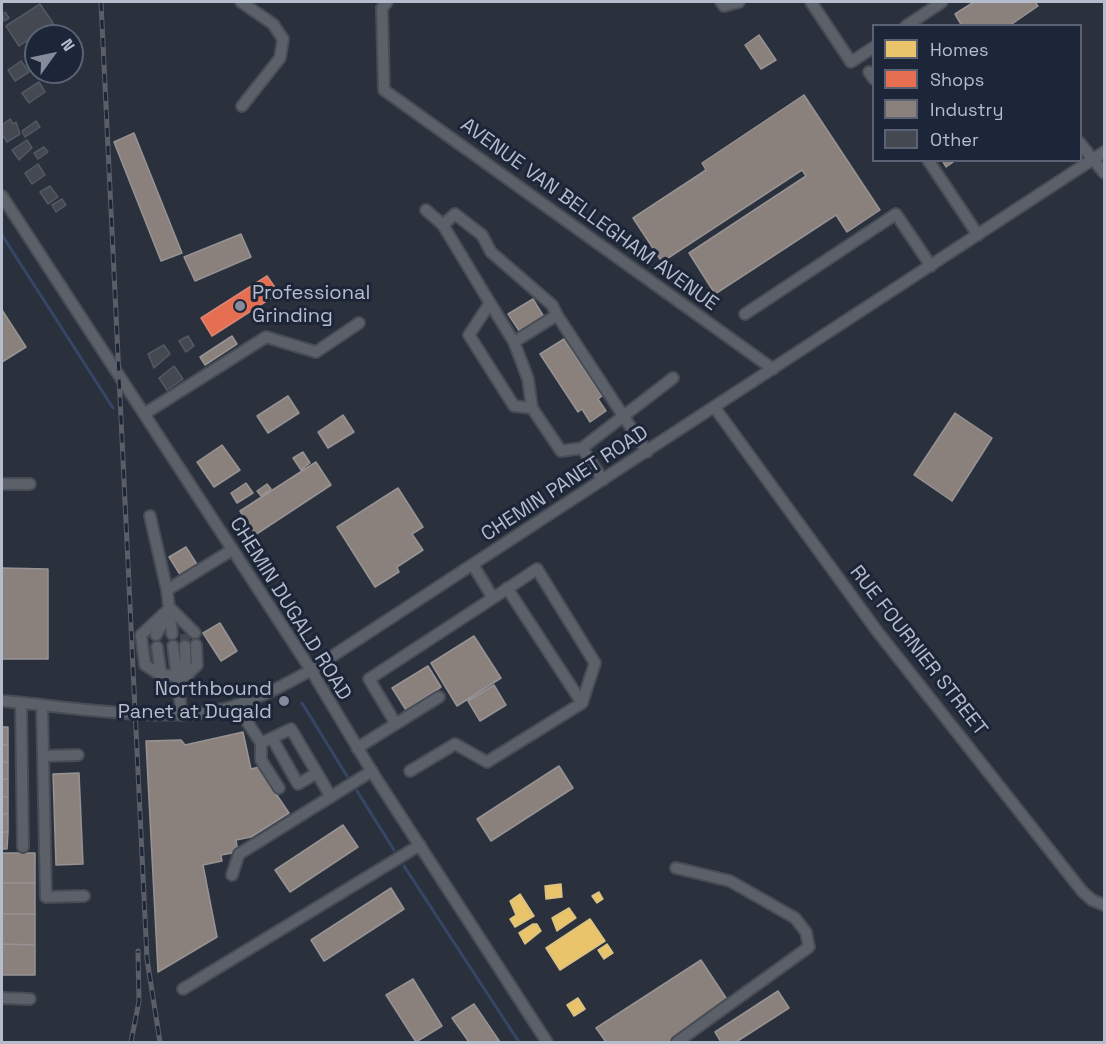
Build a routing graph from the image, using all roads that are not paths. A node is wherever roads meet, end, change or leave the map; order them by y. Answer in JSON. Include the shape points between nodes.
{"nodes":[{"id":1,"x":241,"y":2,"type":"edge"},
{"id":2,"x":387,"y":2,"type":"edge"},
{"id":3,"x":721,"y":2,"type":"edge"},
{"id":4,"x":739,"y":2,"type":"edge"},
{"id":5,"x":811,"y":2,"type":"edge"},
{"id":6,"x":942,"y":2,"type":"edge"},
{"id":7,"x":909,"y":24,"type":"edge"},
{"id":8,"x":872,"y":48,"type":"edge"},
{"id":9,"x":242,"y":106,"type":"dead end"},
{"id":10,"x":1082,"y":145,"type":"edge"},
{"id":11,"x":1104,"y":152,"type":"edge"},
{"id":12,"x":1094,"y":159,"type":"junction"},
{"id":13,"x":929,"y":162,"type":"edge"},
{"id":14,"x":1104,"y":173,"type":"edge"},
{"id":15,"x":2,"y":196,"type":"edge"},
{"id":16,"x":426,"y":210,"type":"dead end"},
{"id":17,"x":6,"y":213,"type":"edge"},
{"id":18,"x":442,"y":225,"type":"junction"},
{"id":19,"x":978,"y":235,"type":"junction"},
{"id":20,"x":931,"y":266,"type":"junction"},
{"id":21,"x":490,"y":303,"type":"junction"},
{"id":22,"x":744,"y":314,"type":"dead end"},
{"id":23,"x":557,"y":315,"type":"junction"},
{"id":24,"x":359,"y":323,"type":"dead end"},
{"id":25,"x":514,"y":342,"type":"junction"},
{"id":26,"x":773,"y":369,"type":"junction"},
{"id":27,"x":673,"y":378,"type":"dead end"},
{"id":28,"x":532,"y":408,"type":"junction"},
{"id":29,"x":715,"y":408,"type":"junction"},
{"id":30,"x":144,"y":414,"type":"junction"},
{"id":31,"x":623,"y":415,"type":"junction"},
{"id":32,"x":582,"y":448,"type":"junction"},
{"id":33,"x":647,"y":452,"type":"junction"},
{"id":34,"x":603,"y":480,"type":"junction"},
{"id":35,"x":2,"y":484,"type":"edge"},
{"id":36,"x":30,"y":484,"type":"dead end"},
{"id":37,"x":150,"y":516,"type":"dead end"},
{"id":38,"x":232,"y":550,"type":"junction"},
{"id":39,"x":472,"y":565,"type":"junction"},
{"id":40,"x":507,"y":588,"type":"junction"},
{"id":41,"x":167,"y":590,"type":"junction"},
{"id":42,"x":493,"y":598,"type":"junction"},
{"id":43,"x":170,"y":608,"type":"junction"},
{"id":44,"x":172,"y":634,"type":"tunnel mouth"},
{"id":45,"x":190,"y":634,"type":"tunnel mouth"},
{"id":46,"x":156,"y":635,"type":"dead end"},
{"id":47,"x":172,"y":646,"type":"tunnel mouth"},
{"id":48,"x":190,"y":646,"type":"tunnel mouth"},
{"id":49,"x":157,"y":647,"type":"dead end"},
{"id":50,"x":311,"y":670,"type":"junction"},
{"id":51,"x":161,"y":675,"type":"junction"},
{"id":52,"x":181,"y":676,"type":"junction"},
{"id":53,"x":439,"y":697,"type":"dead end"},
{"id":54,"x":2,"y":701,"type":"edge"},
{"id":55,"x":21,"y":703,"type":"junction"},
{"id":56,"x":582,"y":703,"type":"junction"},
{"id":57,"x":42,"y":705,"type":"junction"},
{"id":58,"x":236,"y":705,"type":"junction"},
{"id":59,"x":182,"y":715,"type":"junction"},
{"id":60,"x":396,"y":724,"type":"junction"},
{"id":61,"x":272,"y":738,"type":"junction"},
{"id":62,"x":261,"y":743,"type":"junction"},
{"id":63,"x":357,"y":748,"type":"junction"},
{"id":64,"x":43,"y":756,"type":"junction"},
{"id":65,"x":78,"y":756,"type":"dead end"},
{"id":66,"x":372,"y":771,"type":"junction"},
{"id":67,"x":410,"y":771,"type":"dead end"},
{"id":68,"x":317,"y":773,"type":"junction"},
{"id":69,"x":279,"y":788,"type":"dead end"},
{"id":70,"x":331,"y":797,"type":"junction"},
{"id":71,"x":420,"y":845,"type":"junction"},
{"id":72,"x":23,"y":847,"type":"dead end"},
{"id":73,"x":676,"y":868,"type":"dead end"},
{"id":74,"x":232,"y":875,"type":"dead end"},
{"id":75,"x":84,"y":896,"type":"dead end"},
{"id":76,"x":1104,"y":905,"type":"edge"},
{"id":77,"x":183,"y":989,"type":"dead end"},
{"id":78,"x":2,"y":998,"type":"edge"},
{"id":79,"x":30,"y":999,"type":"dead end"},
{"id":80,"x":547,"y":1042,"type":"edge"},
{"id":81,"x":677,"y":1042,"type":"edge"}],
"edges":[{"from":1,"to":9,"type":"street","via":[[273,24],[283,39],[280,58]]},
{"from":2,"to":26,"type":"street","name":"AVENUE VAN BELLEGHAM AVENUE","via":[[382,8],[384,90]]},
{"from":3,"to":4,"type":"street","via":[[724,6]]},
{"from":5,"to":8,"type":"street","via":[[851,62]]},
{"from":6,"to":7,"type":"street"},
{"from":10,"to":12,"type":"street"},
{"from":11,"to":12,"type":"street","name":"CHEMIN PANET ROAD"},
{"from":12,"to":14,"type":"street"},
{"from":12,"to":19,"type":"street","name":"CHEMIN PANET ROAD"},
{"from":13,"to":19,"type":"street"},
{"from":15,"to":17,"type":"street","name":"CHEMIN DUGALD ROAD"},
{"from":16,"to":18,"type":"street"},
{"from":17,"to":30,"type":"street","name":"CHEMIN DUGALD ROAD"},
{"from":18,"to":21,"type":"street"},
{"from":18,"to":23,"type":"street","via":[[455,214],[483,235],[491,252],[552,305]]},
{"from":19,"to":20,"type":"street","name":"CHEMIN PANET ROAD"},
{"from":20,"to":22,"type":"street","via":[[896,214]]},
{"from":20,"to":26,"type":"street","name":"CHEMIN PANET ROAD"},
{"from":21,"to":25,"type":"street"},
{"from":21,"to":28,"type":"street","via":[[469,335],[514,406]]},
{"from":23,"to":25,"type":"street"},
{"from":23,"to":31,"type":"street"},
{"from":24,"to":30,"type":"street","via":[[316,352],[266,337]]},
{"from":25,"to":28,"type":"street","via":[[528,379]]},
{"from":26,"to":29,"type":"street","name":"CHEMIN PANET ROAD"},
{"from":27,"to":31,"type":"street"},
{"from":28,"to":32,"type":"street","via":[[561,451]]},
{"from":29,"to":33,"type":"street","name":"CHEMIN PANET ROAD"},
{"from":29,"to":76,"type":"street","name":"RUE FOURNIER STREET","via":[[877,631],[1082,891]]},
{"from":30,"to":38,"type":"street","name":"CHEMIN DUGALD ROAD"},
{"from":31,"to":32,"type":"street"},
{"from":31,"to":33,"type":"street"},
{"from":32,"to":34,"type":"street"},
{"from":33,"to":34,"type":"street","name":"CHEMIN PANET ROAD"},
{"from":34,"to":39,"type":"street","name":"CHEMIN PANET ROAD"},
{"from":35,"to":36,"type":"street"},
{"from":37,"to":41,"type":"street"},
{"from":38,"to":41,"type":"street"},
{"from":38,"to":50,"type":"street","name":"CHEMIN DUGALD ROAD"},
{"from":39,"to":42,"type":"street"},
{"from":39,"to":50,"type":"street","name":"CHEMIN PANET ROAD"},
{"from":40,"to":42,"type":"street"},
{"from":40,"to":56,"type":"street"},
{"from":40,"to":56,"type":"street","via":[[537,569],[595,663]]},
{"from":41,"to":43,"type":"street"},
{"from":42,"to":60,"type":"street","via":[[369,679]]},
{"from":43,"to":44,"type":"street"},
{"from":43,"to":45,"type":"street"},
{"from":43,"to":46,"type":"street"},
{"from":43,"to":51,"type":"street","via":[[141,635],[145,665]]},
{"from":47,"to":52,"type":"street"},
{"from":48,"to":52,"type":"street"},
{"from":49,"to":51,"type":"street"},
{"from":50,"to":58,"type":"street","name":"CHEMIN PANET ROAD"},
{"from":50,"to":63,"type":"street","name":"CHEMIN DUGALD ROAD"},
{"from":51,"to":52,"type":"street"},
{"from":52,"to":59,"type":"street"},
{"from":53,"to":60,"type":"street"},
{"from":54,"to":55,"type":"street","name":"CHEMIN PANET ROAD"},
{"from":55,"to":57,"type":"street","name":"CHEMIN PANET ROAD"},
{"from":55,"to":72,"type":"street"},
{"from":56,"to":67,"type":"street","via":[[488,762],[455,744]]},
{"from":57,"to":59,"type":"street","name":"CHEMIN PANET ROAD"},
{"from":57,"to":64,"type":"street"},
{"from":58,"to":59,"type":"street","name":"CHEMIN PANET ROAD"},
{"from":58,"to":62,"type":"street"},
{"from":60,"to":63,"type":"street"},
{"from":61,"to":62,"type":"street"},
{"from":61,"to":68,"type":"street","via":[[291,729]]},
{"from":61,"to":68,"type":"street","via":[[298,784]]},
{"from":62,"to":69,"type":"street","via":[[261,760]]},
{"from":63,"to":66,"type":"street","name":"CHEMIN DUGALD ROAD"},
{"from":64,"to":65,"type":"street"},
{"from":64,"to":75,"type":"street","via":[[46,897]]},
{"from":66,"to":70,"type":"street"},
{"from":66,"to":71,"type":"street","name":"CHEMIN DUGALD ROAD"},
{"from":68,"to":70,"type":"street"},
{"from":70,"to":74,"type":"street","via":[[240,854]]},
{"from":71,"to":77,"type":"street"},
{"from":71,"to":80,"type":"street","name":"CHEMIN DUGALD ROAD"},
{"from":73,"to":81,"type":"street","via":[[730,880],[795,918],[806,932],[808,947]]},
{"from":78,"to":79,"type":"street"}]}
